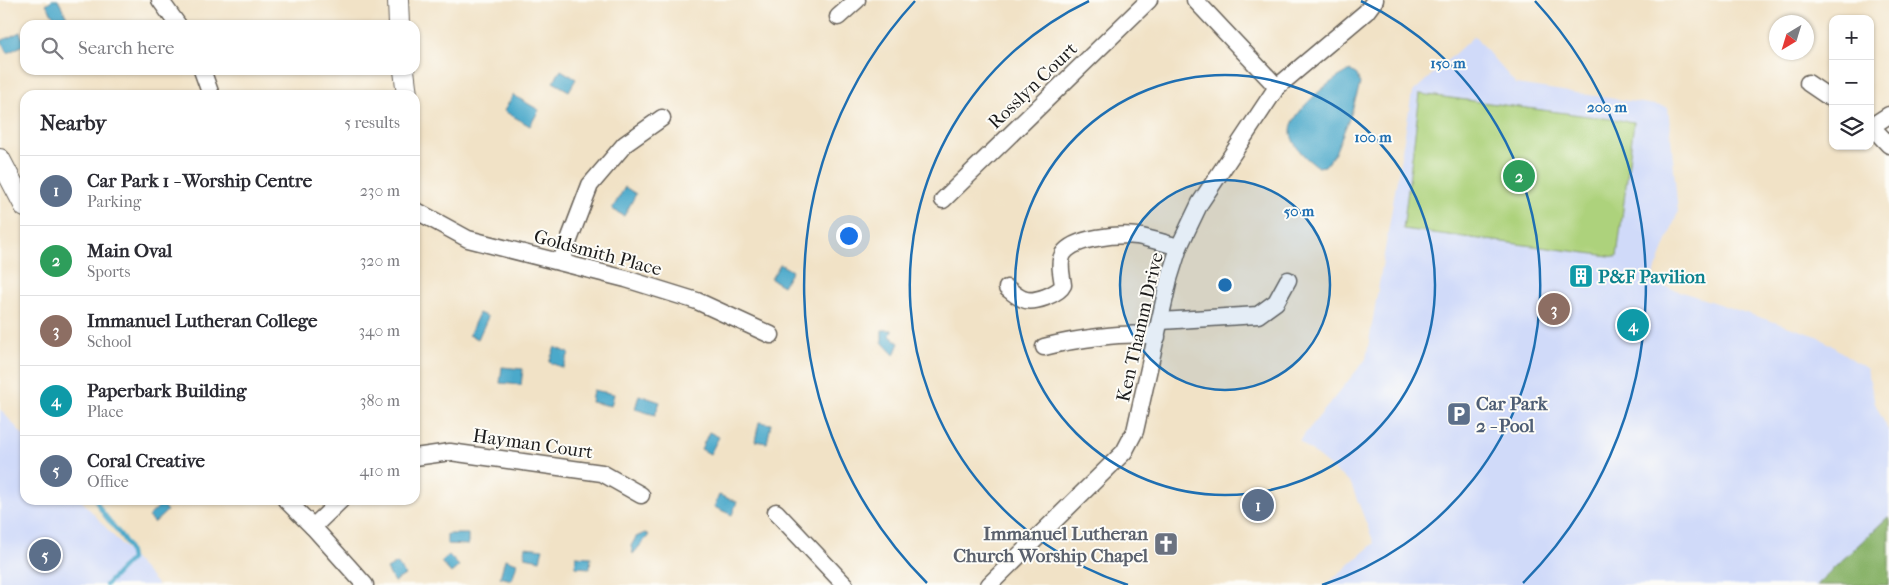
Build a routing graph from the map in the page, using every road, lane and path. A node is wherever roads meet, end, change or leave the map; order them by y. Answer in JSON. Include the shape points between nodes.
{"nodes":[{"id":1,"x":160,"y":0,"type":"edge"},
{"id":2,"x":398,"y":0,"type":"edge"},
{"id":3,"x":856,"y":0,"type":"edge"},
{"id":4,"x":1150,"y":0,"type":"edge"},
{"id":5,"x":1195,"y":0,"type":"edge"},
{"id":6,"x":1375,"y":0,"type":"edge"},
{"id":7,"x":838,"y":17,"type":"dead end"},
{"id":8,"x":174,"y":20,"type":"edge"},
{"id":9,"x":399,"y":20,"type":"edge"},
{"id":10,"x":204,"y":75,"type":"edge"},
{"id":11,"x":405,"y":75,"type":"edge"},
{"id":12,"x":1808,"y":83,"type":"dead end"},
{"id":13,"x":1277,"y":87,"type":"junction"},
{"id":14,"x":209,"y":90,"type":"edge"},
{"id":15,"x":406,"y":90,"type":"edge"},
{"id":16,"x":1829,"y":97,"type":"edge"},
{"id":17,"x":1889,"y":115,"type":"edge"},
{"id":18,"x":662,"y":118,"type":"dead end"},
{"id":19,"x":1874,"y":124,"type":"edge"},
{"id":20,"x":1874,"y":129,"type":"edge"},
{"id":21,"x":1889,"y":145,"type":"edge"},
{"id":22,"x":0,"y":159,"type":"edge"},
{"id":23,"x":20,"y":197,"type":"edge"},
{"id":24,"x":942,"y":200,"type":"dead end"},
{"id":25,"x":420,"y":213,"type":"edge"},
{"id":26,"x":1179,"y":247,"type":"junction"},
{"id":27,"x":561,"y":261,"type":"junction"},
{"id":28,"x":1288,"y":280,"type":"dead end"},
{"id":29,"x":1007,"y":288,"type":"dead end"},
{"id":30,"x":1159,"y":329,"type":"junction"},
{"id":31,"x":771,"y":335,"type":"dead end"},
{"id":32,"x":1044,"y":347,"type":"dead end"},
{"id":33,"x":420,"y":456,"type":"edge"},
{"id":34,"x":640,"y":495,"type":"dead end"},
{"id":35,"x":291,"y":505,"type":"edge"},
{"id":36,"x":336,"y":505,"type":"edge"},
{"id":37,"x":776,"y":512,"type":"dead end"},
{"id":38,"x":313,"y":526,"type":"junction"},
{"id":39,"x":366,"y":585,"type":"edge"},
{"id":40,"x":844,"y":585,"type":"edge"},
{"id":41,"x":989,"y":585,"type":"edge"}],
"edges":[{"from":1,"to":8,"type":"street"},
{"from":2,"to":9,"type":"street"},
{"from":3,"to":7,"type":"street"},
{"from":4,"to":24,"type":"street","name":"Rosslyn Court"},
{"from":5,"to":13,"type":"street"},
{"from":6,"to":13,"type":"street","name":"Ken Thamm Drive","via":[[1366,12]]},
{"from":10,"to":14,"type":"street"},
{"from":11,"to":15,"type":"street"},
{"from":12,"to":16,"type":"street"},
{"from":13,"to":26,"type":"street","name":"Ken Thamm Drive","via":[[1200,203]]},
{"from":17,"to":19,"type":"street"},
{"from":18,"to":27,"type":"street","via":[[625,144],[590,185]]},
{"from":20,"to":21,"type":"street"},
{"from":22,"to":23,"type":"street"},
{"from":25,"to":27,"type":"street","name":"Goldsmith Place","via":[[468,238]]},
{"from":26,"to":29,"type":"street","via":[[1136,236],[1085,240],[1063,255],[1060,266],[1063,285],[1058,292],[1028,301]]},
{"from":26,"to":30,"type":"street","name":"Ken Thamm Drive"},
{"from":27,"to":31,"type":"street","name":"Goldsmith Place","via":[[697,301]]},
{"from":28,"to":30,"type":"street","via":[[1276,302],[1258,315]]},
{"from":30,"to":32,"type":"street"},
{"from":30,"to":41,"type":"street","name":"Ken Thamm Drive","via":[[1135,431],[1124,452]]},
{"from":33,"to":34,"type":"street","name":"Hayman Court","via":[[450,452],[602,473]]},
{"from":35,"to":38,"type":"street"},
{"from":36,"to":38,"type":"street"},
{"from":37,"to":40,"type":"street"},
{"from":38,"to":39,"type":"street"}]}
